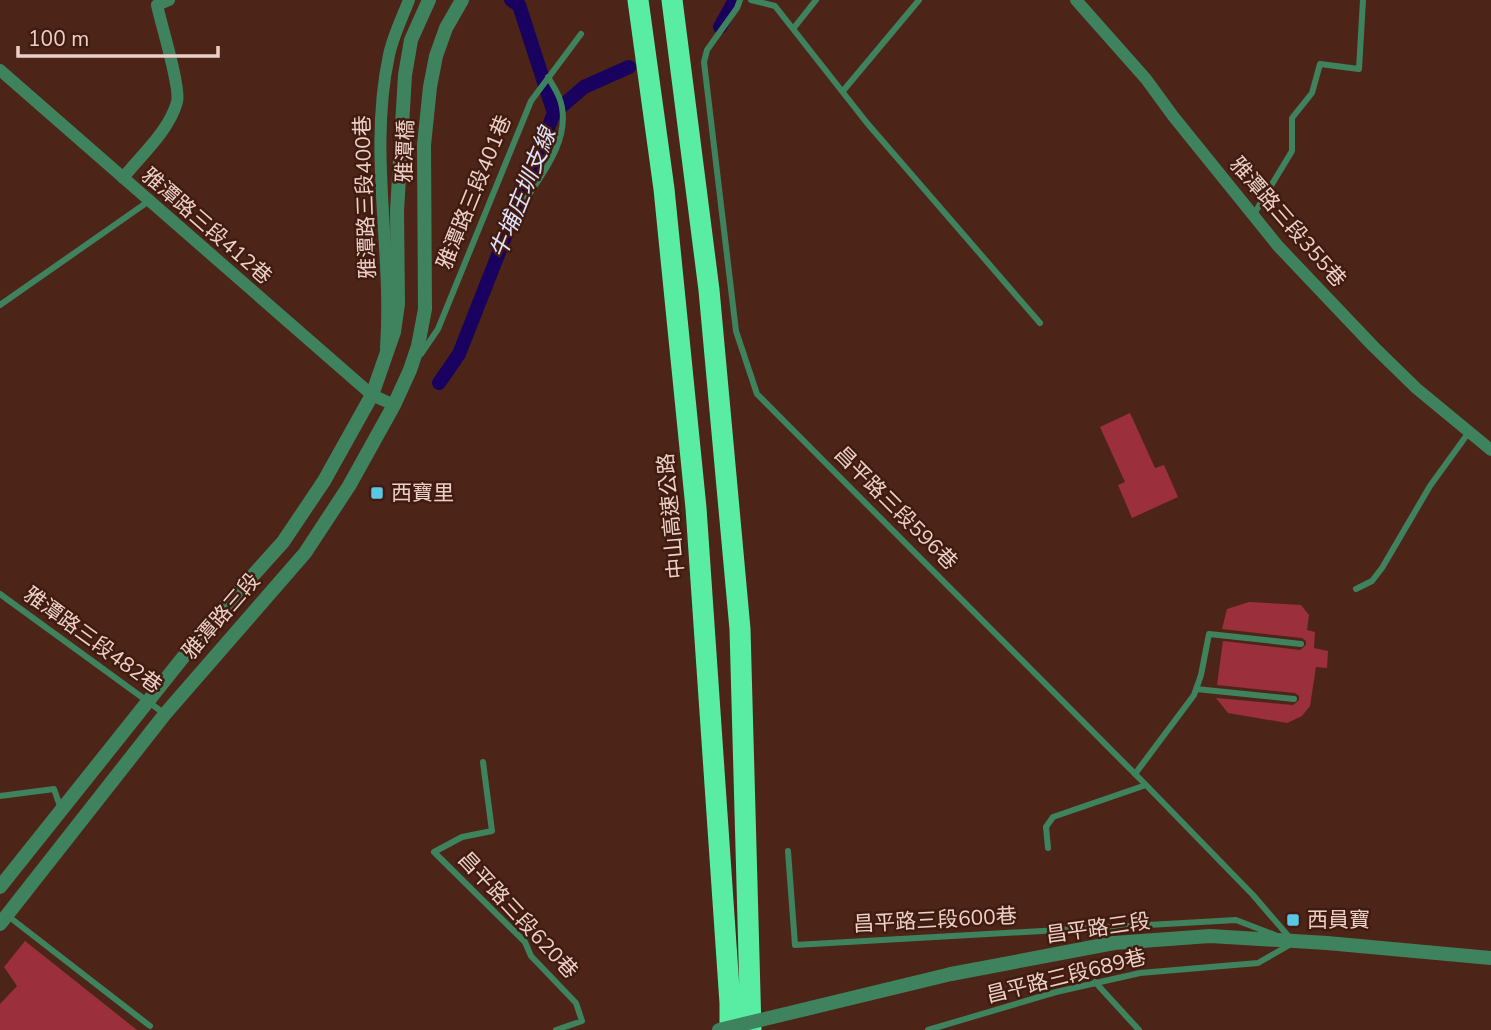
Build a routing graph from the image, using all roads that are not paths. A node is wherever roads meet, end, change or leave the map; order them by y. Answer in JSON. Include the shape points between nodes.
{"nodes":[{"id":1,"x":169,"y":0,"type":"edge"},
{"id":2,"x":409,"y":0,"type":"edge"},
{"id":3,"x":429,"y":0,"type":"edge"},
{"id":4,"x":461,"y":0,"type":"edge"},
{"id":5,"x":638,"y":0,"type":"edge"},
{"id":6,"x":672,"y":0,"type":"edge"},
{"id":7,"x":740,"y":0,"type":"edge"},
{"id":8,"x":751,"y":0,"type":"edge"},
{"id":9,"x":816,"y":0,"type":"edge"},
{"id":10,"x":919,"y":0,"type":"edge"},
{"id":11,"x":1076,"y":0,"type":"edge"},
{"id":12,"x":1363,"y":0,"type":"edge"},
{"id":13,"x":793,"y":29,"type":"junction"},
{"id":14,"x":581,"y":34,"type":"dead end"},
{"id":15,"x":0,"y":70,"type":"edge"},
{"id":16,"x":547,"y":79,"type":"junction"},
{"id":17,"x":843,"y":91,"type":"junction"},
{"id":18,"x":122,"y":178,"type":"junction"},
{"id":19,"x":149,"y":201,"type":"junction"},
{"id":20,"x":523,"y":203,"type":"dead end"},
{"id":21,"x":1254,"y":214,"type":"junction"},
{"id":22,"x":398,"y":304,"type":"joint"},
{"id":23,"x":0,"y":305,"type":"edge"},
{"id":24,"x":425,"y":309,"type":"joint"},
{"id":25,"x":1040,"y":323,"type":"dead end"},
{"id":26,"x":410,"y":370,"type":"junction"},
{"id":27,"x":372,"y":395,"type":"junction"},
{"id":28,"x":394,"y":405,"type":"junction"},
{"id":29,"x":1469,"y":432,"type":"junction"},
{"id":30,"x":1491,"y":450,"type":"edge"},
{"id":31,"x":1356,"y":589,"type":"dead end"},
{"id":32,"x":0,"y":594,"type":"edge"},
{"id":33,"x":9,"y":601,"type":"junction"},
{"id":34,"x":0,"y":603,"type":"edge"},
{"id":35,"x":1301,"y":643,"type":"dead end"},
{"id":36,"x":1196,"y":689,"type":"junction"},
{"id":37,"x":1294,"y":699,"type":"dead end"},
{"id":38,"x":148,"y":702,"type":"junction"},
{"id":39,"x":165,"y":714,"type":"junction"},
{"id":40,"x":483,"y":762,"type":"dead end"},
{"id":41,"x":1135,"y":774,"type":"junction"},
{"id":42,"x":1146,"y":785,"type":"junction"},
{"id":43,"x":0,"y":796,"type":"edge"},
{"id":44,"x":61,"y":809,"type":"junction"},
{"id":45,"x":1048,"y":848,"type":"dead end"},
{"id":46,"x":788,"y":851,"type":"dead end"},
{"id":47,"x":0,"y":887,"type":"edge"},
{"id":48,"x":4,"y":919,"type":"edge"},
{"id":49,"x":1293,"y":942,"type":"junction"},
{"id":50,"x":1491,"y":957,"type":"edge"},
{"id":51,"x":1095,"y":982,"type":"junction"},
{"id":52,"x":741,"y":1004,"type":"junction"},
{"id":53,"x":150,"y":1026,"type":"dead end"},
{"id":54,"x":556,"y":1030,"type":"edge"},
{"id":55,"x":719,"y":1030,"type":"edge"},
{"id":56,"x":728,"y":1030,"type":"edge"},
{"id":57,"x":753,"y":1030,"type":"edge"},
{"id":58,"x":929,"y":1030,"type":"edge"},
{"id":59,"x":1139,"y":1030,"type":"edge"}],
"edges":[{"from":1,"to":18,"type":"street","via":[[157,5],[177,100],[167,123]]},
{"from":2,"to":27,"type":"street","name":"雅潭路三段400巷","via":[[389,53],[380,121],[388,320],[385,351]]},
{"from":3,"to":22,"type":"street","name":"雅潭橋","via":[[411,40],[405,75],[397,211]]},
{"from":4,"to":24,"type":"street","name":"雅潭橋","via":[[436,56],[430,87],[424,145]]},
{"from":5,"to":52,"type":"highway","name":"中山高速公路","via":[[664,189]]},
{"from":6,"to":52,"type":"highway","name":"中山高速公路","via":[[709,290],[740,629]]},
{"from":7,"to":41,"type":"lane","name":"昌平路三段596巷","via":[[704,62],[736,331],[757,394]]},
{"from":8,"to":13,"type":"lane","via":[[775,6]]},
{"from":9,"to":13,"type":"lane"},
{"from":10,"to":17,"type":"lane"},
{"from":11,"to":21,"type":"street","name":"雅潭路三段355巷"},
{"from":12,"to":21,"type":"lane","via":[[1359,69],[1320,64],[1312,93],[1292,118],[1293,151]]},
{"from":13,"to":17,"type":"lane"},
{"from":14,"to":16,"type":"lane","name":"雅潭路三段401巷"},
{"from":15,"to":18,"type":"street","name":"雅潭路三段412巷"},
{"from":16,"to":20,"type":"lane","via":[[560,98],[560,140]]},
{"from":16,"to":26,"type":"lane","name":"雅潭路三段401巷","via":[[531,101],[438,329]]},
{"from":17,"to":25,"type":"lane"},
{"from":18,"to":19,"type":"street","name":"雅潭路三段412巷"},
{"from":19,"to":23,"type":"lane"},
{"from":19,"to":27,"type":"street","name":"雅潭路三段412巷"},
{"from":21,"to":29,"type":"street","name":"雅潭路三段355巷","via":[[1278,246],[1373,346]]},
{"from":22,"to":27,"type":"street","name":"雅潭路三段","via":[[394,332]]},
{"from":24,"to":26,"type":"street","name":"雅潭路三段"},
{"from":26,"to":28,"type":"street","name":"雅潭路三段"},
{"from":27,"to":28,"type":"street","name":"雅潭路三段412巷"},
{"from":27,"to":38,"type":"street","name":"雅潭路三段","via":[[283,542]]},
{"from":28,"to":39,"type":"street","name":"雅潭路三段","via":[[305,553]]},
{"from":29,"to":30,"type":"street","name":"雅潭路三段355巷"},
{"from":29,"to":31,"type":"lane","via":[[1430,486],[1382,568]]},
{"from":32,"to":33,"type":"lane","name":"雅潭路三段482巷"},
{"from":33,"to":34,"type":"lane"},
{"from":33,"to":38,"type":"lane","name":"雅潭路三段482巷"},
{"from":35,"to":36,"type":"lane","via":[[1209,634]]},
{"from":36,"to":37,"type":"lane"},
{"from":36,"to":41,"type":"lane"},
{"from":38,"to":39,"type":"lane","name":"雅潭路三段482巷"},
{"from":38,"to":44,"type":"street","name":"雅潭路三段"},
{"from":39,"to":48,"type":"street","name":"雅潭路三段"},
{"from":40,"to":54,"type":"lane","name":"昌平路三段620巷","via":[[492,831],[462,837],[434,852],[525,942],[531,956],[576,1003],[582,1021]]},
{"from":41,"to":42,"type":"lane","name":"昌平路三段596巷"},
{"from":42,"to":45,"type":"lane","via":[[1053,817],[1046,827]]},
{"from":42,"to":49,"type":"lane","name":"昌平路三段596巷"},
{"from":43,"to":44,"type":"lane","via":[[54,789]]},
{"from":44,"to":47,"type":"street","name":"雅潭路三段"},
{"from":46,"to":49,"type":"lane","name":"昌平路三段600巷","via":[[795,945],[1236,920]]},
{"from":48,"to":53,"type":"lane"},
{"from":49,"to":50,"type":"street","name":"昌平路三段"},
{"from":49,"to":51,"type":"lane","name":"昌平路三段689巷","via":[[1258,963],[1140,973]]},
{"from":49,"to":55,"type":"street","name":"昌平路三段","bridge":true,"via":[[1210,936],[1114,943],[951,974]]},
{"from":51,"to":58,"type":"lane","name":"昌平路三段689巷"},
{"from":51,"to":59,"type":"lane"},
{"from":52,"to":56,"type":"highway","name":"中山高速公路"},
{"from":52,"to":57,"type":"highway"}]}
